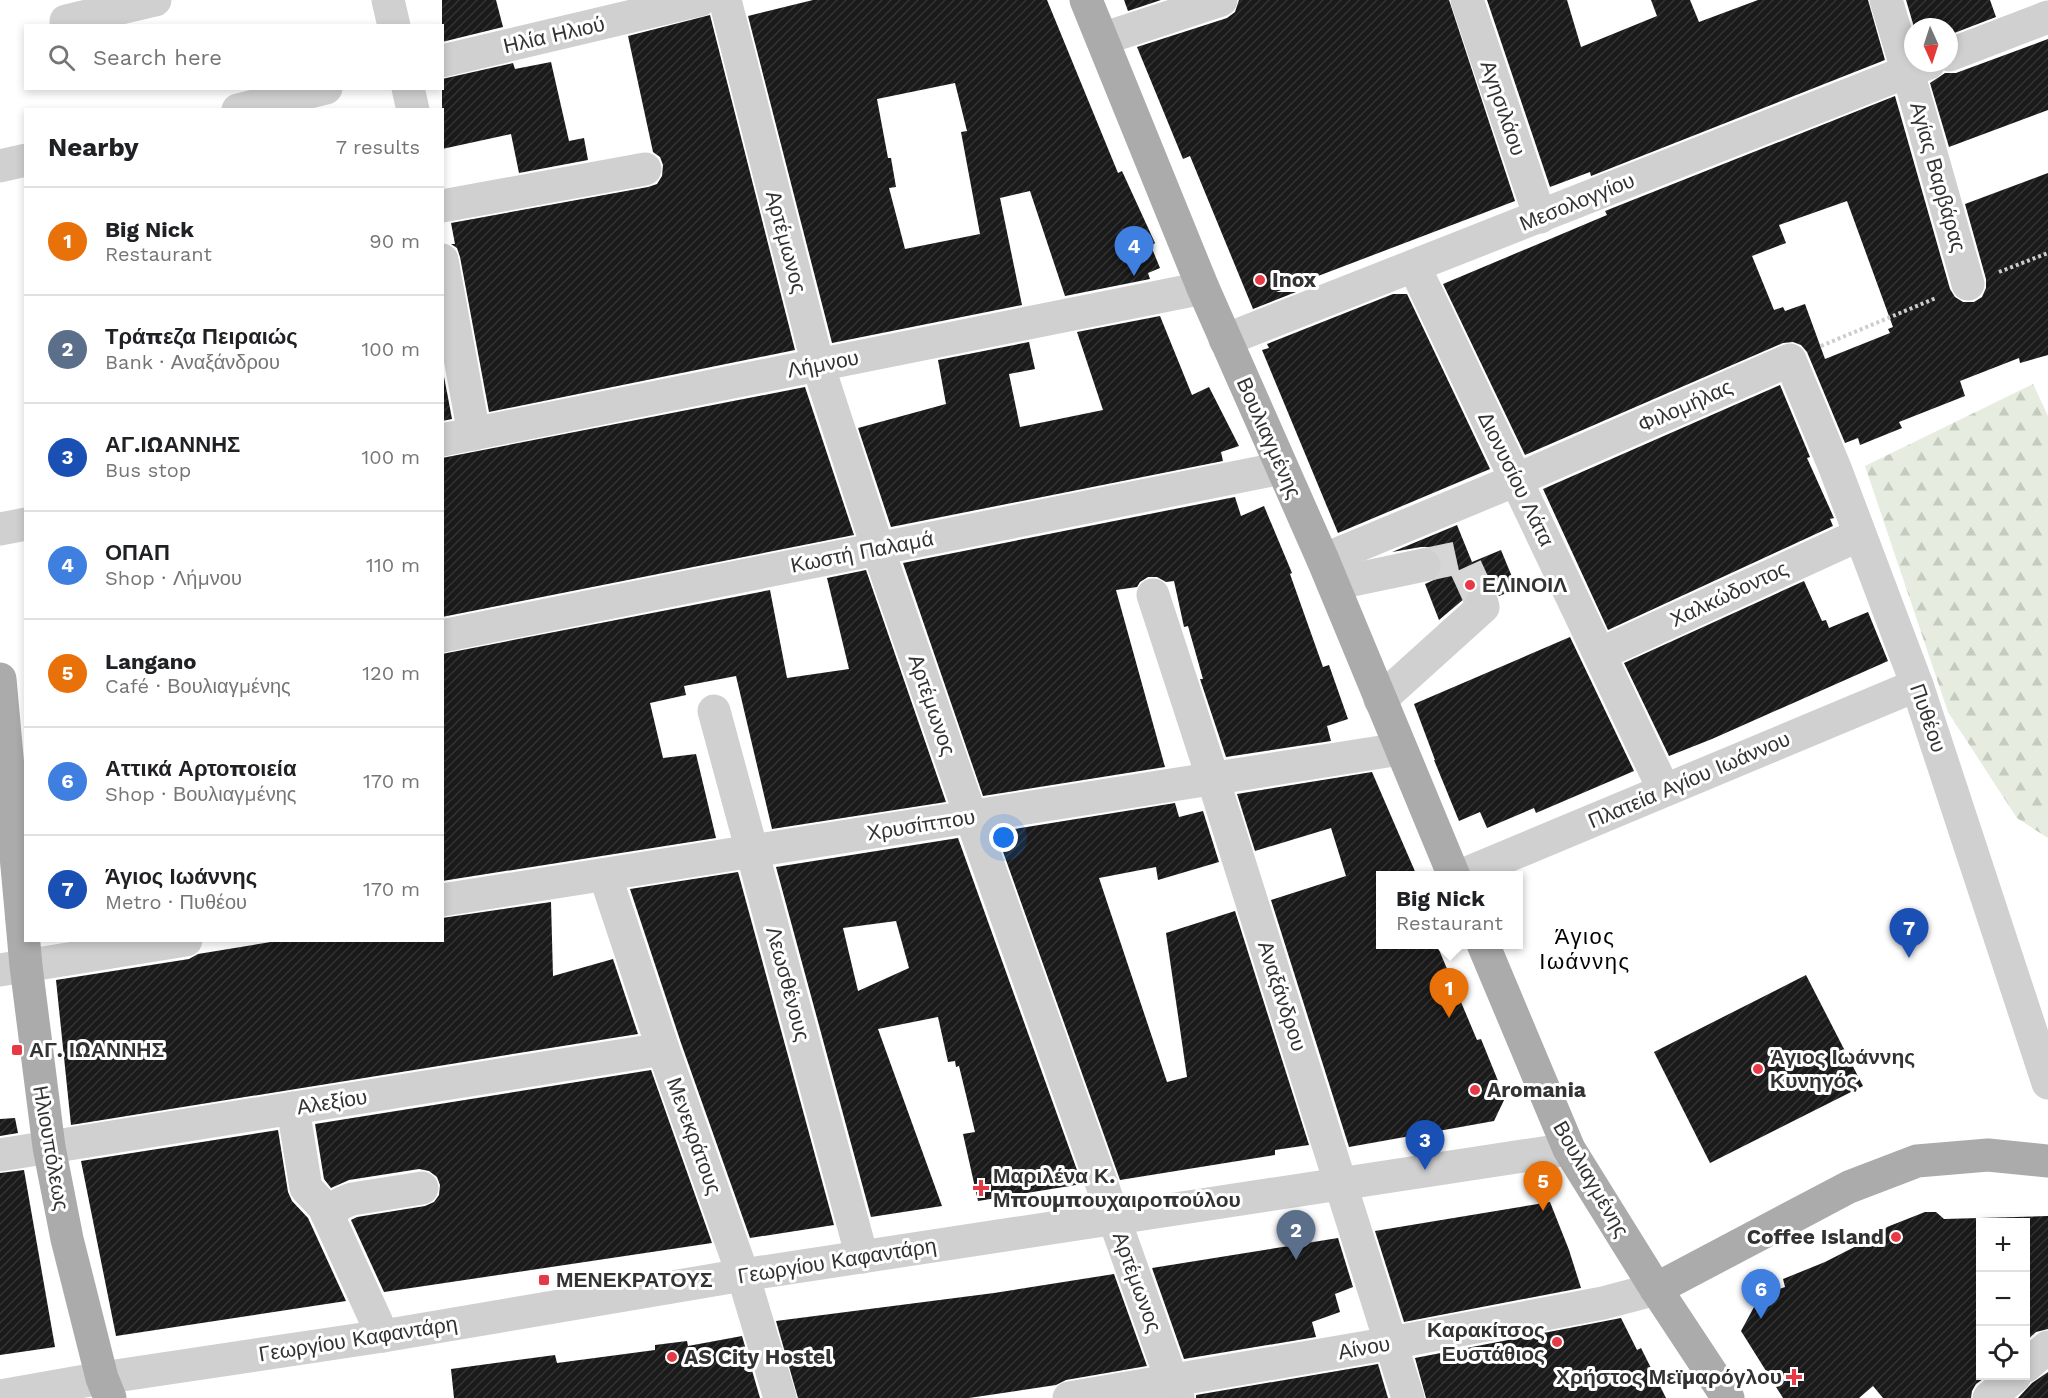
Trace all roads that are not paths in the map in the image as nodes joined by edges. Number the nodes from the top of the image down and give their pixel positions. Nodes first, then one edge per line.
1 (155, 0) edge
2 (388, 0) edge
3 (700, 0) edge
4 (725, 0) edge
5 (1086, 0) edge
6 (1221, 0) edge
7 (1467, 0) edge
8 (1886, 0) edge
9 (2048, 17) edge
10 (66, 21) dead end
11 (394, 24) edge
12 (1904, 37) edge
13 (1102, 39) junction
14 (1958, 52) edge
15 (444, 61) edge
16 (1906, 72) edge
17 (1920, 72) edge
18 (318, 90) edge
19 (408, 90) edge
20 (246, 108) edge
21 (412, 108) edge
22 (24, 160) edge
23 (0, 166) edge
24 (645, 169) dead end
25 (444, 206) edge
26 (1540, 217) junction
27 (1414, 266) junction
28 (444, 271) edge
29 (1968, 284) road end
30 (1203, 288) junction
31 (1225, 340) junction
32 (1790, 360) joint
33 (818, 365) junction
34 (474, 434) junction
35 (444, 440) edge
36 (1282, 468) junction
37 (1516, 480) junction
38 (24, 524) edge
39 (0, 529) edge
40 (1859, 535) junction
41 (878, 549) junction
42 (1424, 565) tunnel mouth
43 (1328, 572) junction
44 (1153, 595) dead end
45 (1482, 603) dead end
46 (444, 636) edge
47 (1600, 654) junction
48 (0, 679) edge
49 (1917, 685) junction
50 (1380, 700) junction
51 (714, 711) dead end
52 (10, 723) edge
53 (1400, 749) junction
54 (1213, 779) junction
55 (1664, 790) junction
56 (971, 817) junction
57 (752, 852) junction
58 (1452, 871) edge
59 (1472, 871) edge
60 (605, 874) junction
61 (444, 900) edge
62 (174, 942) edge
63 (1485, 949) edge
64 (13, 968) edge
65 (663, 1050) junction
66 (2048, 1083) edge
67 (293, 1108) junction
68 (49, 1147) junction
69 (1569, 1149) junction
70 (0, 1155) edge
71 (2048, 1161) edge
72 (1341, 1184) junction
73 (422, 1188) dead end
74 (327, 1214) junction
75 (1115, 1219) junction
76 (862, 1257) junction
77 (743, 1275) junction
78 (1656, 1289) junction
79 (383, 1336) junction
80 (1391, 1343) junction
81 (2048, 1347) edge
82 (2030, 1362) edge
83 (2010, 1380) edge
84 (106, 1388) edge
85 (1175, 1389) edge
86 (0, 1396) edge
87 (780, 1398) edge
88 (1069, 1398) edge
89 (1408, 1398) edge
90 (1728, 1398) edge
91 (1989, 1398) edge

1 - 10 street
2 - 11 street
3 - 15 street, Ηλία Ηλιού
4 - 33 street, Αρτέμωνος
5 - 13 main road, Βουλιαγμένης
6 - 13 street
7 - 26 street, Αγησιλάου
8 - 12 street, Αγίας Βαρβάρας
9 - 14 street
13 - 30 main road, Βουλιαγμένης
16 - 26 street, Μεσολογγίου
17 - 29 street, Αγίας Βαρβάρας
18 - 20 street
19 - 21 street
22 - 23 street
24 - 25 street
26 - 27 street, Μεσολογγίου
27 - 31 street, Μεσολογγίου
27 - 37 street, Διονυσίου Λάτα
28 - 34 street
30 - 31 main road, Βουλιαγμένης
30 - 33 street, Λήμνου
31 - 36 main road, Βουλιαγμένης
32 - 37 street, Φιλομήλας
32 - 40 street, Πυθέου
33 - 34 street, Λήμνου
33 - 41 street, Αρτέμωνος
34 - 35 street, Λήμνου
36 - 41 street, Κωστή Παλαμά
36 - 43 main road, Βουλιαγμένης
37 - 43 street, Φιλομήλας
37 - 47 street, Διονυσίου Λάτα
38 - 39 street
40 - 47 street, Χαλκώδοντος
40 - 49 street, Πυθέου
41 - 46 street, Κωστή Παλαμά
41 - 56 street, Αρτέμωνος
42 - 43 street
43 - 50 main road, Βουλιαγμένης
44 - 54 street, Αναξάνδρου
45 - 50 street
47 - 55 street, Διονυσίου Λάτα
48 - 52 main road, Ηλιουπόλεως
49 - 55 street, Πλατεία Αγίου Ιωάννου
49 - 66 street, Πυθέου
50 - 53 main road, Βουλιαγμένης
51 - 57 street, Λεωσθένους
52 - 64 main road, Ηλιουπόλεως
53 - 54 street, Χρυσίππου
53 - 58 main road, Βουλιαγμένης
54 - 56 street, Χρυσίππου
54 - 72 street, Αναξάνδρου
55 - 59 street, Πλατεία Αγίου Ιωάννου
56 - 57 street, Χρυσίππου
56 - 75 street, Αρτέμωνος
57 - 60 street, Χρυσίππου
57 - 76 street, Λεωσθένους
60 - 61 street, Χρυσίππου
60 - 65 street, Μενεκράτους
62 - 64 street
63 - 69 main road, Βουλιαγμένης
64 - 68 main road, Ηλιουπόλεως
65 - 67 street, Αλεξίου
65 - 77 street, Μενεκράτους
67 - 68 street, Αλεξίου
67 - 74 street
68 - 70 street, Αλεξίου
68 - 84 main road, Ηλιουπόλεως
69 - 72 street, Γεωργίου Καφαντάρη
69 - 78 main road, Βουλιαγμένης
71 - 78 main road
72 - 75 street, Γεωργίου Καφαντάρη
72 - 80 street, Αναξάνδρου
73 - 74 street
74 - 79 street
75 - 76 street, Γεωργίου Καφαντάρη
75 - 85 street, Αρτέμωνος
76 - 77 street, Γεωργίου Καφαντάρη
77 - 79 street, Γεωργίου Καφαντάρη
77 - 87 street, Μενεκράτους
78 - 80 street, Αίνου
78 - 90 main road, Βουλιαγμένης
79 - 84 street, Γεωργίου Καφαντάρη
80 - 85 street, Αίνου
80 - 89 street, Αναξάνδρου
81 - 82 street
83 - 91 street
84 - 86 street, Γεωργίου Καφαντάρη
85 - 88 street, Αίνου

